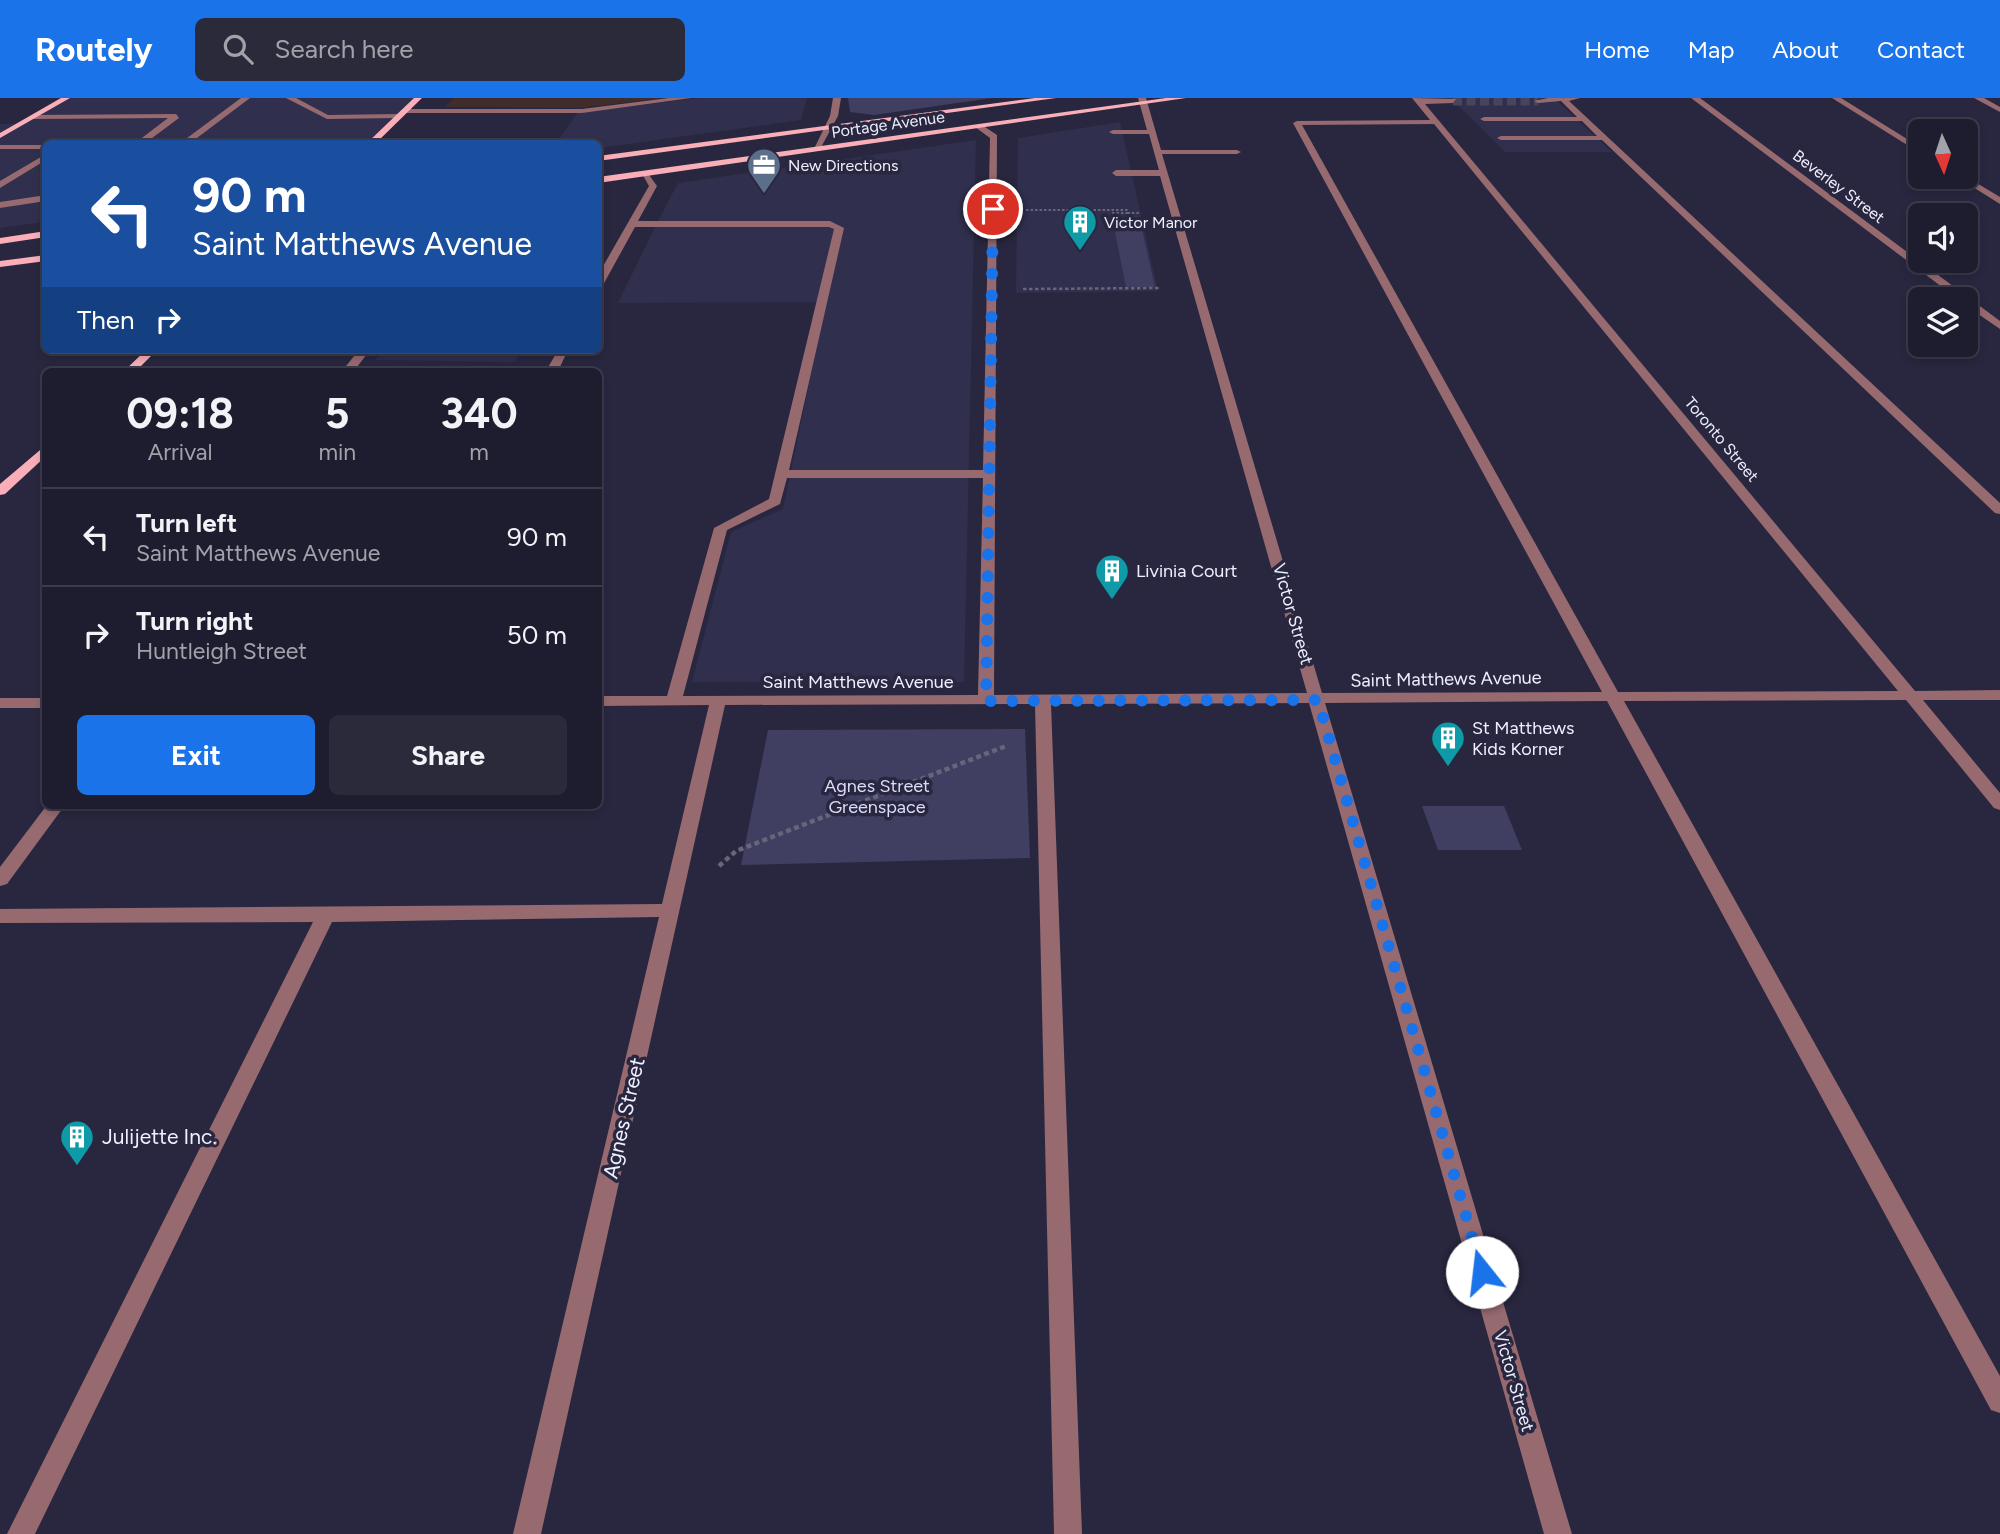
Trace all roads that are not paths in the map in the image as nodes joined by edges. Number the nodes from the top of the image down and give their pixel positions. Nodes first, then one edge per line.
1 (65, 98) edge
2 (246, 98) edge
3 (290, 98) edge
4 (418, 98) edge
5 (687, 98) edge
6 (837, 98) edge
7 (1052, 98) edge
8 (1182, 98) edge
9 (1576, 98) edge
10 (1695, 98) edge
11 (1836, 98) edge
12 (1978, 98) edge
13 (1418, 100) edge
14 (1564, 100) junction
15 (1143, 101) edge
16 (1453, 101) dead end
17 (1538, 101) dead end
18 (2000, 110) edge
19 (401, 113) junction
20 (33, 117) junction
21 (1484, 119) dead end
22 (1584, 119) junction
23 (1436, 122) junction
24 (979, 127) junction
25 (828, 128) junction
26 (1113, 132) dead end
27 (1152, 132) junction
28 (0, 136) edge
29 (1501, 138) dead end
30 (1604, 138) junction
31 (143, 140) edge
32 (188, 140) edge
33 (374, 140) edge
34 (1908, 143) edge
35 (0, 147) edge
36 (42, 147) edge
37 (816, 149) junction
38 (1158, 152) junction
39 (1237, 152) dead end
40 (602, 158) edge
41 (42, 159) edge
42 (1116, 173) dead end
43 (1164, 173) junction
44 (644, 174) junction
45 (602, 179) edge
46 (0, 185) edge
47 (1978, 187) edge
48 (42, 199) edge
49 (2000, 201) edge
50 (0, 205) edge
51 (633, 224) junction
52 (42, 235) edge
53 (0, 241) edge
54 (42, 259) edge
55 (602, 259) edge
56 (613, 259) junction
57 (0, 264) edge
58 (602, 278) edge
59 (1947, 287) edge
60 (1978, 310) edge
61 (2000, 326) edge
62 (148, 354) edge
63 (362, 354) edge
64 (133, 368) edge
65 (350, 368) edge
66 (42, 453) edge
67 (782, 474) junction
68 (989, 474) junction
69 (0, 491) edge
70 (2000, 510) edge
71 (2000, 695) edge
72 (1912, 696) junction
73 (1611, 697) junction
74 (1043, 700) junction
75 (1318, 700) junction
76 (602, 701) edge
77 (674, 701) junction
78 (718, 701) junction
79 (986, 701) junction
80 (0, 703) edge
81 (42, 703) edge
82 (2000, 804) edge
83 (53, 809) edge
84 (0, 880) edge
85 (672, 910) junction
86 (326, 915) junction
87 (0, 916) edge
88 (2000, 1401) edge
89 (21, 1534) edge
90 (527, 1534) edge
91 (1068, 1534) edge
92 (1558, 1534) edge

1 - 20 main road
2 - 32 street
3 - 19 street
4 - 19 main road
5 - 19 street
6 - 25 street
7 - 25 main road, Portage Avenue
8 - 15 main road, Portage Avenue
9 - 14 street
10 - 59 street, Beverley Street
11 - 34 street
12 - 18 street
13 - 16 street
13 - 23 street, Toronto Street
14 - 17 street
14 - 22 street
15 - 24 main road, Portage Avenue
15 - 27 street, Victor Street
19 - 33 main road
20 - 28 main road
20 - 31 street
21 - 22 street
22 - 30 street
23 - 72 street, Toronto Street
23 - 73 street
24 - 37 main road, Portage Avenue
24 - 68 street
25 - 37 street
25 - 40 main road, Portage Avenue
26 - 27 street
27 - 38 street, Victor Street
29 - 30 street
30 - 70 street
35 - 36 street
37 - 44 main road, Portage Avenue
38 - 39 street
38 - 43 street, Victor Street
41 - 46 street
42 - 43 street
43 - 75 street, Victor Street
44 - 45 main road, Portage Avenue
44 - 51 street
47 - 49 street
48 - 50 street
51 - 56 street
51 - 67 street
52 - 53 main road
54 - 57 main road
55 - 56 street
56 - 58 street
60 - 61 street, Beverley Street
62 - 64 main road
63 - 65 street
66 - 69 main road
67 - 68 street
67 - 77 street
68 - 79 street
71 - 72 street, Saint Matthews Avenue
72 - 73 street, Saint Matthews Avenue
72 - 82 street, Toronto Street
73 - 75 street, Saint Matthews Avenue
73 - 88 street
74 - 75 street, Saint Matthews Avenue
74 - 79 street, Saint Matthews Avenue
74 - 91 street
75 - 92 street, Victor Street
76 - 77 street, Saint Matthews Avenue
77 - 78 street, Saint Matthews Avenue
78 - 79 street, Saint Matthews Avenue
78 - 85 street, Agnes Street
80 - 81 street
83 - 84 street
85 - 86 street
85 - 90 street, Agnes Street
86 - 87 street
86 - 89 street

